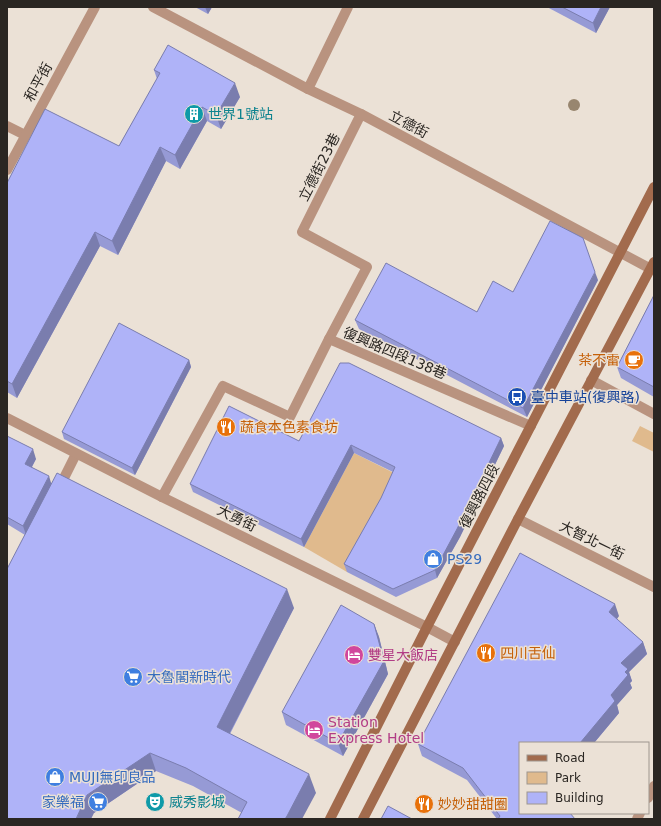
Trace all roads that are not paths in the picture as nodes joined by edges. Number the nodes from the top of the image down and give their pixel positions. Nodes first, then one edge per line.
1 (95, 7) edge
2 (153, 7) edge
3 (348, 7) edge
4 (308, 88) junction
5 (361, 114) junction
6 (7, 126) edge
7 (25, 135) junction
8 (7, 170) edge
9 (654, 188) edge
10 (620, 253) junction
11 (652, 266) edge
12 (329, 340) junction
13 (591, 380) junction
14 (654, 414) edge
15 (7, 418) edge
16 (531, 426) junction
17 (76, 454) junction
18 (54, 496) edge
19 (162, 497) junction
20 (518, 519) junction
21 (654, 586) edge
22 (428, 627) junction
23 (455, 642) junction
24 (654, 786) edge
25 (649, 796) edge
26 (330, 819) edge
27 (363, 819) edge

1 - 7 street, 和平街
2 - 4 street, 立德街
3 - 4 street
4 - 5 street, 立德街
5 - 10 street, 立德街
5 - 12 street, 立德街23巷
6 - 7 street
7 - 8 street, 和平街
9 - 10 main road, 復興路四段
10 - 11 street, 立德街
10 - 16 main road, 復興路四段
11 - 13 main road
12 - 16 street, 復興路四段138巷
12 - 19 street, 復興路四段138巷
13 - 14 street
13 - 20 main road
15 - 17 street, 大勇街
16 - 22 main road, 復興路四段
17 - 18 street
17 - 19 street, 大勇街
19 - 22 street, 大勇街
20 - 21 street, 大智北一街
20 - 23 main road
22 - 23 street, 大勇街
22 - 26 main road, 復興路四段
23 - 27 main road
24 - 25 street

